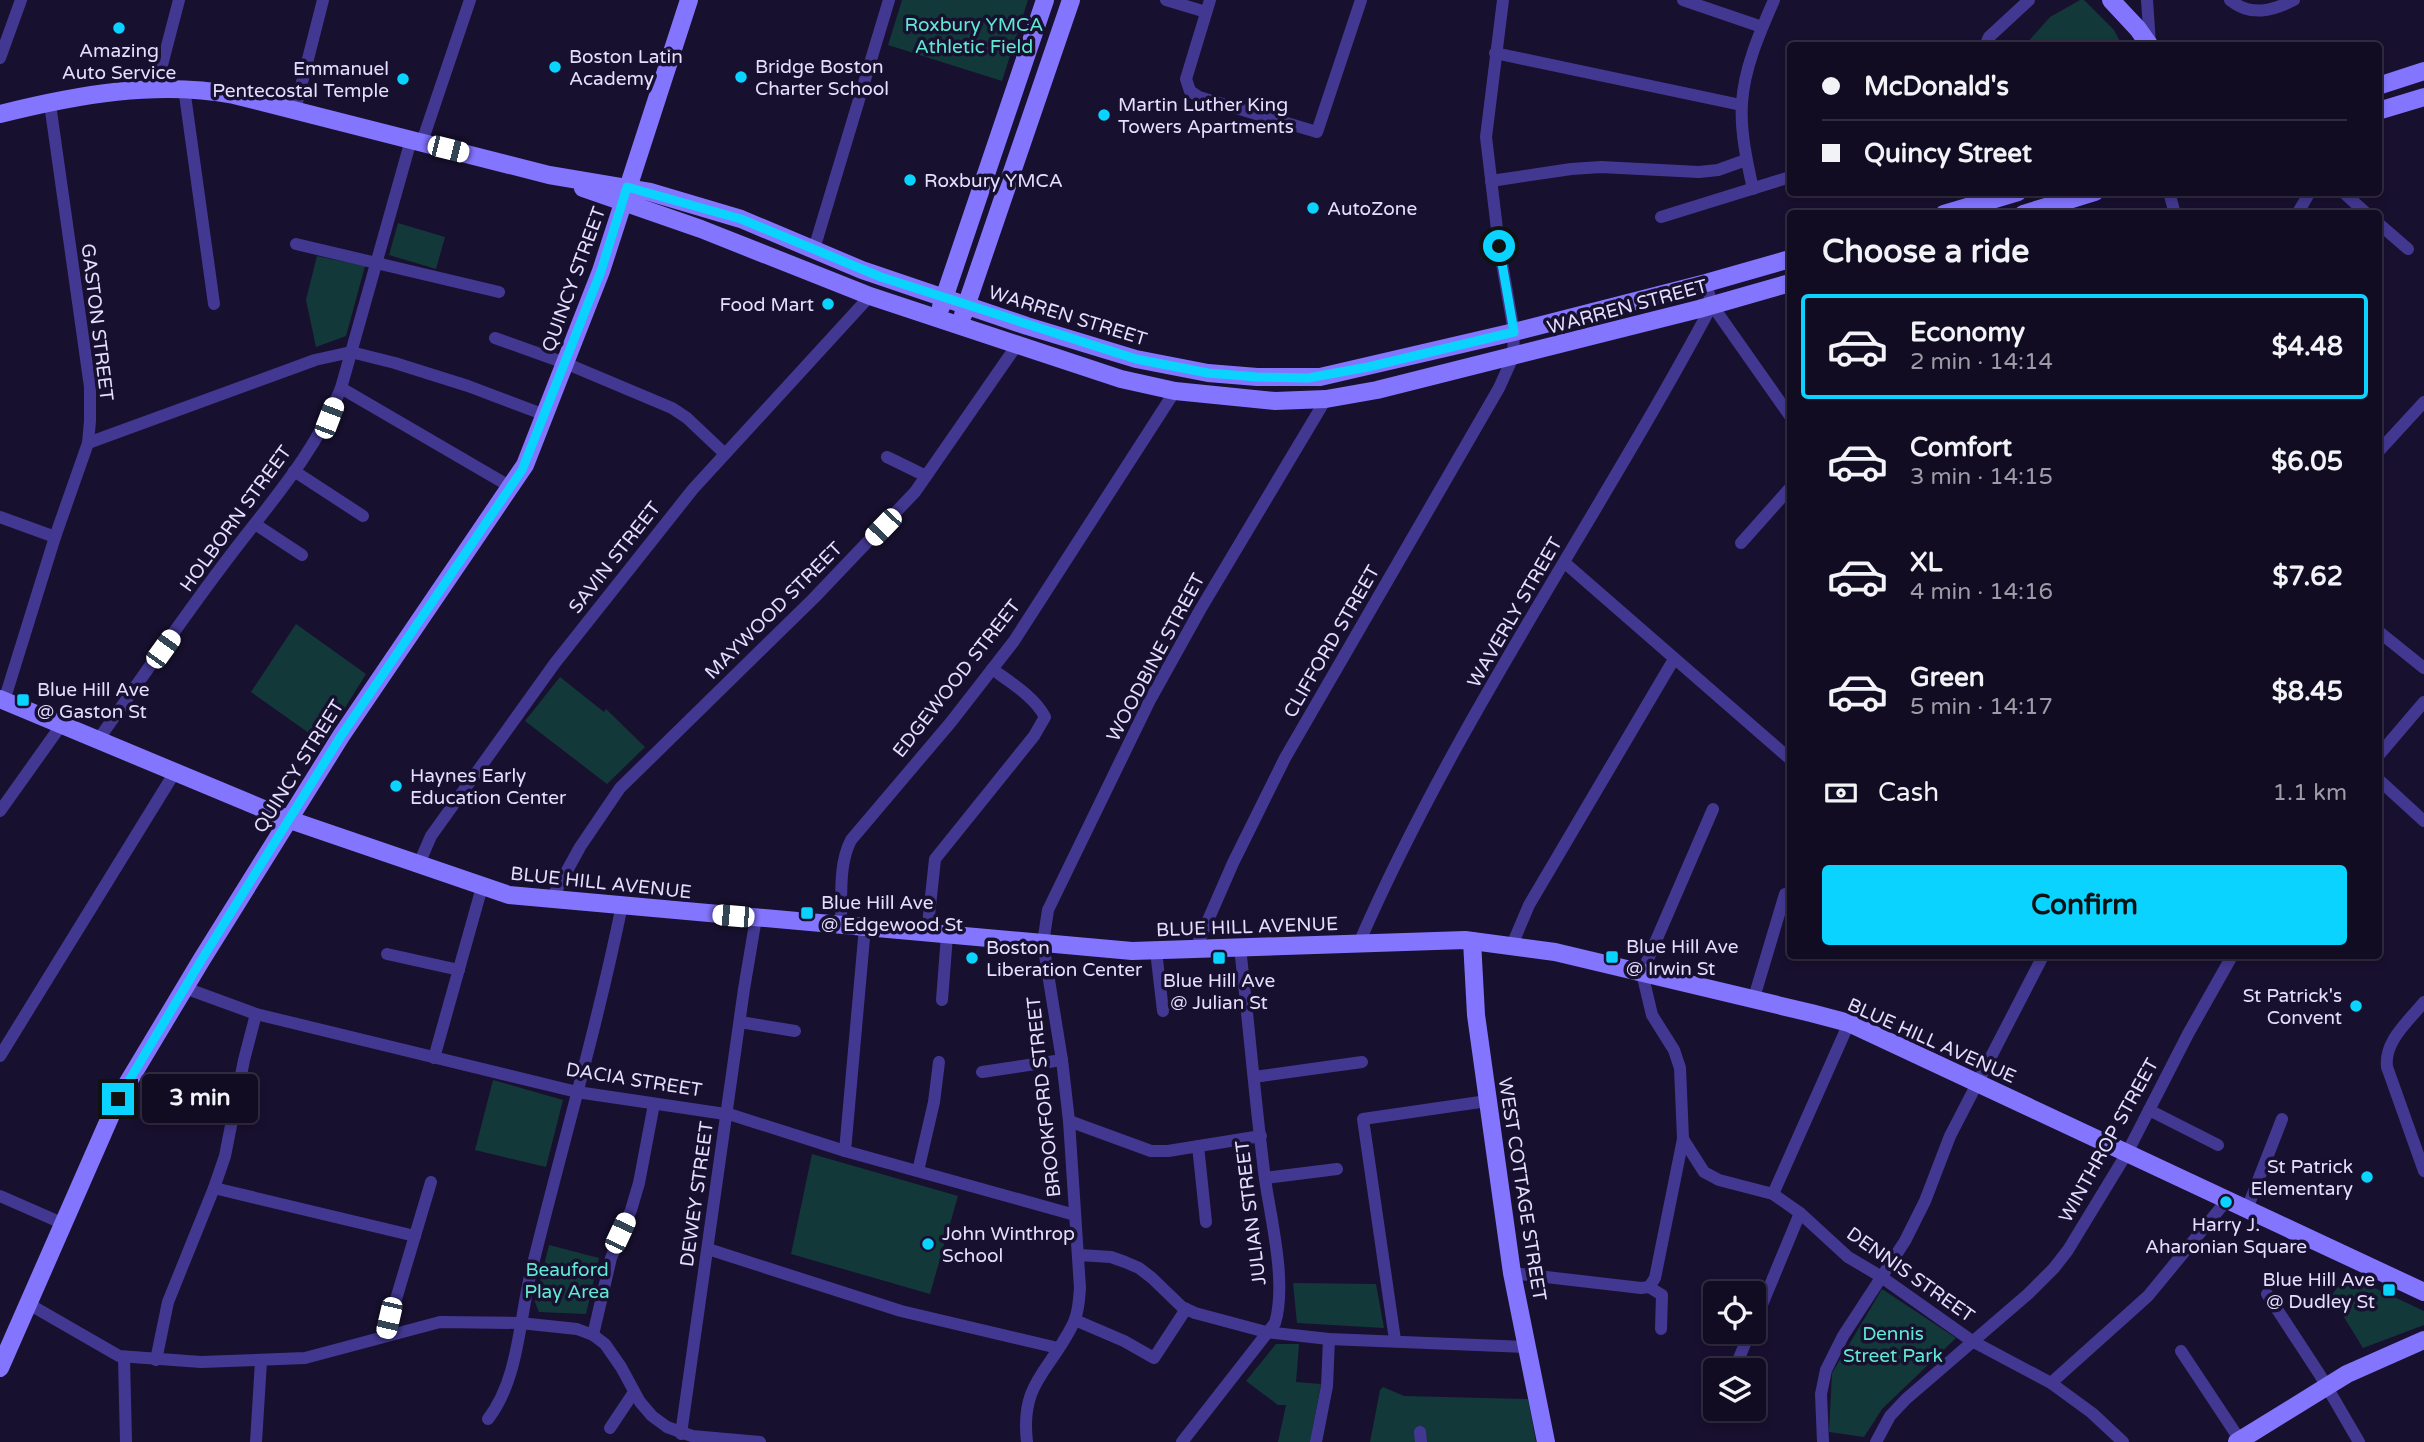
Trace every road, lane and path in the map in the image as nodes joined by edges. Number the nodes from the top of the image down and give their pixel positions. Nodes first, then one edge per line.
1 (21, 0) edge
2 (179, 0) edge
3 (323, 0) edge
4 (470, 0) edge
5 (689, 0) edge
6 (888, 0) edge
7 (1045, 0) edge
8 (1071, 0) edge
9 (1166, 0) edge
10 (1361, 0) edge
11 (1503, 0) edge
12 (1683, 0) edge
13 (1774, 0) edge
14 (2029, 0) edge
15 (2111, 0) edge
16 (2147, 0) edge
17 (2230, 0) edge
18 (2294, 0) edge
19 (1208, 6) edge
20 (1762, 27) junction
21 (1987, 42) edge
22 (2147, 42) edge
23 (2150, 42) edge
24 (1495, 53) junction
25 (0, 58) edge
26 (2424, 71) edge
27 (2382, 85) edge
28 (156, 88) junction
29 (184, 88) junction
30 (2424, 97) edge
31 (50, 104) junction
32 (1741, 105) junction
33 (295, 110) junction
34 (2382, 110) edge
35 (0, 114) edge
36 (416, 141) junction
37 (1746, 160) junction
38 (1787, 178) edge
39 (1491, 181) junction
40 (1754, 189) junction
41 (625, 195) junction
42 (2005, 196) edge
43 (2082, 196) edge
44 (2347, 196) edge
45 (1957, 210) edge
46 (2036, 210) edge
47 (2363, 210) edge
48 (1661, 217) dead end
49 (2382, 226) edge
50 (296, 244) dead end
51 (814, 249) junction
52 (2408, 249) dead end
53 (1787, 259) edge
54 (376, 264) junction
55 (1706, 283) junction
56 (1787, 284) edge
57 (499, 292) dead end
58 (870, 296) junction
59 (944, 297) junction
60 (214, 304) dead end
61 (967, 305) junction
62 (1712, 305) junction
63 (937, 317) junction
64 (959, 325) junction
65 (1514, 332) junction
66 (495, 338) dead end
67 (1017, 345) junction
68 (351, 352) junction
69 (1513, 357) junction
70 (565, 363) junction
71 (341, 388) junction
72 (1175, 391) junction
73 (1326, 399) junction
74 (2424, 402) edge
75 (1787, 412) edge
76 (545, 415) junction
77 (88, 443) junction
78 (2382, 448) edge
79 (723, 453) junction
80 (887, 457) dead end
81 (294, 471) junction
82 (926, 476) junction
83 (511, 487) junction
84 (1787, 491) edge
85 (363, 516) dead end
86 (0, 517) edge
87 (255, 524) junction
88 (55, 537) junction
89 (1741, 543) dead end
90 (302, 555) dead end
91 (1565, 563) junction
92 (2382, 634) edge
93 (1674, 659) junction
94 (2424, 668) edge
95 (992, 669) junction
96 (2, 700) edge
97 (2424, 702) edge
98 (62, 724) junction
99 (98, 740) junction
100 (2382, 751) edge
101 (1787, 756) edge
102 (175, 772) junction
103 (2382, 783) edge
104 (1713, 809) dead end
105 (0, 811) edge
106 (290, 820) junction
107 (2424, 821) edge
108 (418, 866) junction
109 (482, 887) junction
110 (1785, 894) dead end
111 (552, 898) junction
112 (622, 905) junction
113 (756, 918) junction
114 (841, 925) junction
115 (864, 927) junction
116 (927, 934) junction
117 (947, 935) junction
118 (1472, 941) junction
119 (1043, 943) junction
120 (1359, 943) junction
121 (1512, 945) junction
122 (1240, 948) junction
123 (1156, 950) junction
124 (1195, 950) junction
125 (387, 954) dead end
126 (2041, 959) edge
127 (2230, 959) edge
128 (459, 970) junction
129 (1643, 973) junction
130 (185, 988) junction
131 (942, 1000) dead end
132 (1753, 1000) junction
133 (2424, 1002) edge
134 (1163, 1011) dead end
135 (256, 1014) junction
136 (740, 1022) junction
137 (1849, 1023) junction
138 (794, 1031) dead end
139 (0, 1056) edge
140 (434, 1058) junction
141 (1062, 1060) junction
142 (939, 1062) dead end
143 (1362, 1062) dead end
144 (982, 1072) dead end
145 (1254, 1077) junction
146 (1976, 1082) junction
147 (577, 1092) junction
148 (1487, 1101) junction
149 (654, 1104) junction
150 (2149, 1110) junction
151 (728, 1114) junction
152 (2283, 1119) dead end
153 (1069, 1121) junction
154 (1261, 1136) junction
155 (1683, 1139) junction
156 (2218, 1145) dead end
157 (1198, 1146) junction
158 (845, 1151) junction
159 (2127, 1153) junction
160 (1337, 1169) dead end
161 (918, 1171) junction
162 (2424, 1171) edge
163 (1265, 1178) junction
164 (430, 1182) dead end
165 (214, 1188) junction
166 (1773, 1194) junction
167 (0, 1196) edge
168 (2227, 1200) junction
169 (2247, 1209) junction
170 (1800, 1213) junction
171 (1075, 1215) junction
172 (1206, 1222) dead end
173 (64, 1224) junction
174 (415, 1236) junction
175 (708, 1249) junction
176 (1079, 1255) junction
177 (1512, 1273) junction
178 (1880, 1276) junction
179 (1649, 1287) junction
180 (2424, 1292) edge
181 (2267, 1294) dead end
182 (1766, 1295) edge
183 (27, 1303) junction
184 (1186, 1309) junction
185 (1075, 1320) junction
186 (520, 1323) junction
187 (1661, 1329) dead end
188 (1266, 1332) junction
189 (593, 1335) junction
190 (385, 1336) junction
191 (1329, 1339) junction
192 (1395, 1340) junction
193 (2424, 1340) edge
194 (1972, 1341) junction
195 (1527, 1347) junction
196 (4, 1348) edge
197 (1058, 1348) junction
198 (2181, 1351) dead end
199 (124, 1358) junction
200 (156, 1360) junction
201 (261, 1361) junction
202 (0, 1368) edge
203 (2051, 1383) junction
204 (2326, 1386) junction
205 (634, 1392) junction
206 (488, 1419) dead end
207 (610, 1429) dead end
208 (681, 1434) junction
209 (2244, 1440) edge
210 (126, 1442) edge
211 (256, 1442) edge
212 (760, 1442) edge
213 (1027, 1442) edge
214 (1182, 1442) edge
215 (1316, 1442) edge
216 (1546, 1442) edge
217 (1823, 1442) edge
218 (1877, 1442) edge
219 (2123, 1442) edge
220 (2359, 1442) edge

1 - 25 street
2 - 28 street
3 - 33 street
4 - 36 street, HOLBORN STREET
5 - 41 main road, QUINCY STREET
6 - 51 street
7 - 59 main road
8 - 61 main road
9 - 19 street
10 - 19 street
11 - 24 street
12 - 20 street
13 - 20 street
14 - 21 street
15 - 22 main road
16 - 23 street
17 - 18 street
20 - 32 street
24 - 32 street
24 - 39 street
26 - 27 main road
28 - 29 main road, WARREN STREET
28 - 31 main road, WARREN STREET
29 - 33 main road, WARREN STREET
29 - 60 street
30 - 34 main road
31 - 35 main road, WARREN STREET
31 - 77 street, GASTON STREET
32 - 37 street
33 - 36 main road, WARREN STREET
36 - 41 main road, WARREN STREET
36 - 54 street, HOLBORN STREET
37 - 39 street
37 - 40 street
38 - 40 street
39 - 65 street
40 - 48 street
41 - 51 main road, WARREN STREET
41 - 58 main road, WARREN STREET
41 - 70 main road, QUINCY STREET
42 - 45 main road
43 - 46 main road
44 - 47 street
49 - 52 street
50 - 54 street
51 - 59 main road, WARREN STREET
53 - 55 main road, WARREN STREET
54 - 57 street
54 - 68 street, HOLBORN STREET
55 - 62 street
55 - 65 main road, WARREN STREET
56 - 62 main road, WARREN STREET
58 - 63 main road, WARREN STREET
58 - 79 street, SAVIN STREET
59 - 61 main road, WARREN STREET
59 - 63 main road
61 - 64 main road
61 - 65 main road, WARREN STREET
62 - 69 main road, WARREN STREET
62 - 75 street
62 - 91 street, WAVERLY STREET
63 - 64 main road, WARREN STREET
64 - 67 main road, WARREN STREET
65 - 69 street
66 - 70 street
67 - 72 main road, WARREN STREET
67 - 82 street, MAYWOOD STREET
68 - 71 street, HOLBORN STREET
68 - 76 street
68 - 77 street
69 - 73 main road, WARREN STREET
69 - 124 street, CLIFFORD STREET
70 - 76 main road, QUINCY STREET
70 - 79 street
71 - 81 street, HOLBORN STREET
71 - 83 street
72 - 73 main road, WARREN STREET
72 - 95 street, EDGEWOOD STREET
73 - 119 street, WOODBINE STREET
74 - 78 street
76 - 83 main road, QUINCY STREET
77 - 88 street, GASTON STREET
79 - 108 street, SAVIN STREET
80 - 82 street
81 - 85 street
81 - 87 street, HOLBORN STREET
82 - 111 street, MAYWOOD STREET
83 - 106 main road, QUINCY STREET
84 - 89 street
86 - 88 street
87 - 90 street
87 - 99 street, HOLBORN STREET
88 - 96 street, GASTON STREET
91 - 93 street
91 - 120 street, WAVERLY STREET
92 - 94 street
93 - 101 street
93 - 121 street
95 - 114 street, EDGEWOOD STREET
95 - 116 street
96 - 98 main road, BLUE HILL AVENUE
97 - 100 street
98 - 99 main road, BLUE HILL AVENUE
98 - 105 street
99 - 102 main road, BLUE HILL AVENUE
102 - 106 main road, BLUE HILL AVENUE
102 - 139 street
103 - 107 street
104 - 129 street
106 - 108 main road, BLUE HILL AVENUE
106 - 130 main road, QUINCY STREET
108 - 109 main road, BLUE HILL AVENUE
109 - 111 main road, BLUE HILL AVENUE
109 - 128 street
110 - 132 street
111 - 112 main road, BLUE HILL AVENUE
112 - 113 main road, BLUE HILL AVENUE
112 - 147 street
113 - 114 main road, BLUE HILL AVENUE
113 - 136 street, DEWEY STREET
114 - 115 main road, BLUE HILL AVENUE
115 - 116 main road, BLUE HILL AVENUE
115 - 158 street
116 - 117 main road, BLUE HILL AVENUE
117 - 119 main road, BLUE HILL AVENUE
117 - 131 street
118 - 120 main road, BLUE HILL AVENUE
118 - 121 main road, BLUE HILL AVENUE
118 - 148 main road, WEST COTTAGE STREET
119 - 123 main road, BLUE HILL AVENUE
119 - 141 street, BROOKFORD STREET
120 - 122 main road, BLUE HILL AVENUE
121 - 129 main road, BLUE HILL AVENUE
122 - 124 main road, BLUE HILL AVENUE
122 - 145 street, JULIAN STREET
123 - 124 main road, BLUE HILL AVENUE
123 - 134 street
125 - 128 street
126 - 146 street
127 - 150 street, WINTHROP STREET
128 - 140 street
129 - 132 main road, BLUE HILL AVENUE
129 - 155 street
130 - 135 street, DACIA STREET
130 - 173 main road, QUINCY STREET
132 - 137 main road, BLUE HILL AVENUE
133 - 162 street
135 - 140 street, DACIA STREET
135 - 165 street
136 - 138 street
136 - 151 street, DEWEY STREET
137 - 146 main road, BLUE HILL AVENUE
137 - 166 street
140 - 147 street, DACIA STREET
141 - 144 street
141 - 153 street, BROOKFORD STREET
142 - 161 street
143 - 145 street
145 - 154 street, JULIAN STREET
146 - 159 main road, BLUE HILL AVENUE
146 - 178 street
147 - 149 street, DACIA STREET
147 - 186 street
148 - 177 main road, WEST COTTAGE STREET
148 - 192 street
149 - 151 street, DACIA STREET
149 - 189 street
150 - 156 street
150 - 159 street, WINTHROP STREET
151 - 158 street, DACIA STREET
151 - 175 street, DEWEY STREET
152 - 169 street
153 - 157 street
153 - 171 street, BROOKFORD STREET
154 - 157 street
154 - 163 street, JULIAN STREET
155 - 166 street, DENNIS STREET
155 - 179 street
157 - 172 street
158 - 161 street, DACIA STREET
159 - 168 main road, BLUE HILL AVENUE
159 - 194 street, WINTHROP STREET
160 - 163 street
161 - 171 street, DACIA STREET
163 - 188 street, JULIAN STREET
164 - 174 street
165 - 174 street
165 - 200 street
166 - 170 street, DENNIS STREET
167 - 173 street
168 - 169 main road, BLUE HILL AVENUE
168 - 203 street
169 - 180 main road, BLUE HILL AVENUE
170 - 178 street, DENNIS STREET
170 - 182 street
171 - 176 street, BROOKFORD STREET
173 - 183 main road, QUINCY STREET
174 - 190 street
175 - 197 street
175 - 208 street, DEWEY STREET
176 - 184 street
176 - 185 street, BROOKFORD STREET
177 - 179 street
177 - 195 main road, WEST COTTAGE STREET
178 - 194 street, DENNIS STREET
178 - 217 street
179 - 187 street
181 - 204 street
183 - 196 main road, QUINCY STREET
183 - 199 street
184 - 185 street
184 - 188 street
185 - 197 street, BROOKFORD STREET
186 - 189 street
186 - 190 street
186 - 206 street
188 - 191 street
188 - 214 street, JULIAN STREET
189 - 205 street
190 - 201 street
191 - 192 street
191 - 215 street
192 - 195 street
193 - 204 main road
194 - 203 street, DENNIS STREET
194 - 218 street, WINTHROP STREET
195 - 216 main road, WEST COTTAGE STREET
196 - 202 main road, QUINCY STREET
197 - 213 street, BROOKFORD STREET
198 - 209 street
199 - 200 street
199 - 210 street
200 - 201 street
201 - 211 street
203 - 219 street, DENNIS STREET
204 - 209 main road
204 - 220 street
205 - 207 street
205 - 208 street
208 - 212 street

